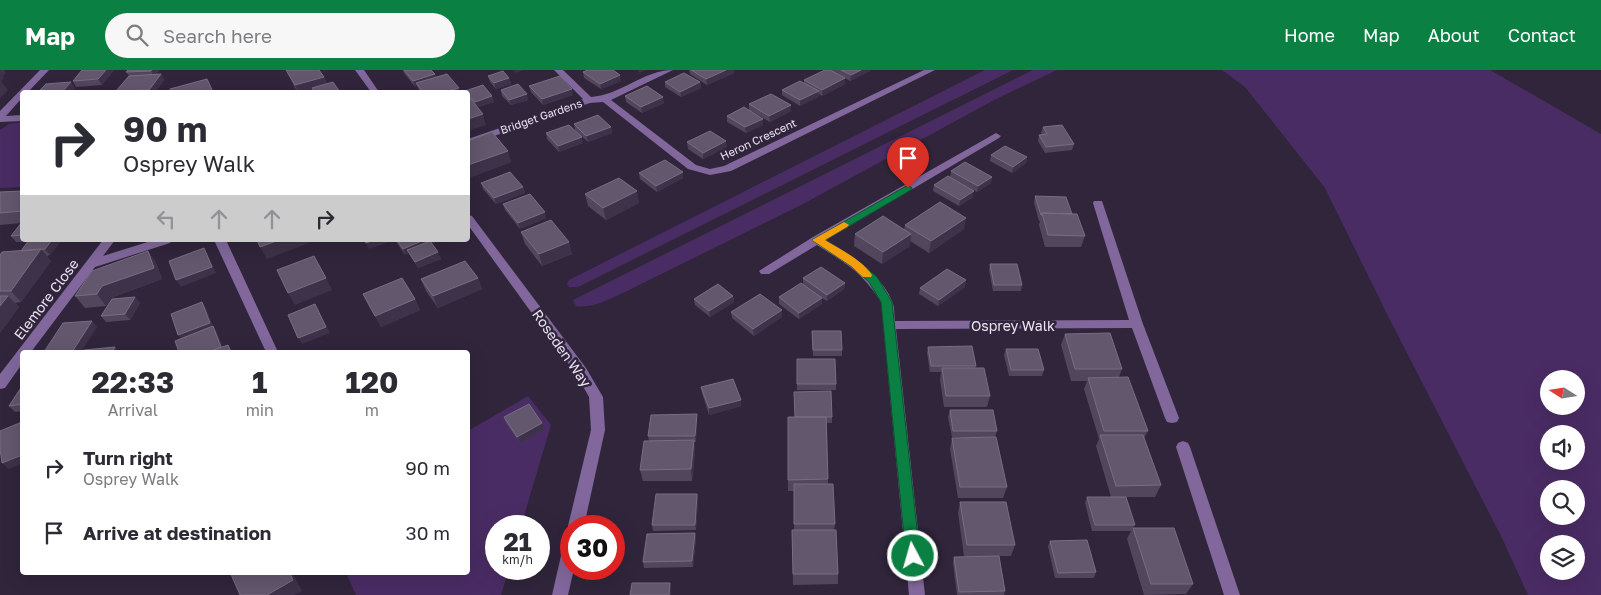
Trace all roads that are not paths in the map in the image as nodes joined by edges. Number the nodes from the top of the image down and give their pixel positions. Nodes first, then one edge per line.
1 (45, 70) edge
2 (359, 70) edge
3 (558, 70) edge
4 (669, 70) edge
5 (931, 70) edge
6 (26, 90) edge
7 (374, 90) edge
8 (20, 96) edge
9 (605, 99) junction
10 (589, 100) junction
11 (0, 118) edge
12 (20, 118) edge
13 (996, 136) dead end
14 (470, 141) edge
15 (1098, 203) dead end
16 (470, 221) edge
17 (817, 240) junction
18 (108, 242) edge
19 (160, 242) edge
20 (221, 242) edge
21 (91, 264) junction
22 (765, 271) dead end
23 (1137, 324) junction
24 (889, 325) junction
25 (26, 350) edge
26 (271, 350) edge
27 (20, 358) edge
28 (0, 384) edge
29 (1172, 418) dead end
30 (1183, 447) dead end
31 (579, 515) edge
32 (563, 580) edge
33 (560, 595) edge
34 (917, 595) edge
35 (1232, 595) edge

1 - 6 street
2 - 7 street
3 - 10 street
4 - 9 street, Bridget Gardens
5 - 9 street, Heron Crescent
8 - 11 street
9 - 10 street, Bridget Gardens
10 - 14 street, Bridget Gardens
11 - 12 street
13 - 17 street
15 - 23 street
16 - 31 street, Roseden Way
17 - 22 street
17 - 24 street
18 - 21 street, Elemore Close
19 - 21 street
20 - 26 street
21 - 25 street, Elemore Close
23 - 24 street, Osprey Walk
23 - 29 street
24 - 34 street
27 - 28 street, Elemore Close
30 - 35 street
32 - 33 street

